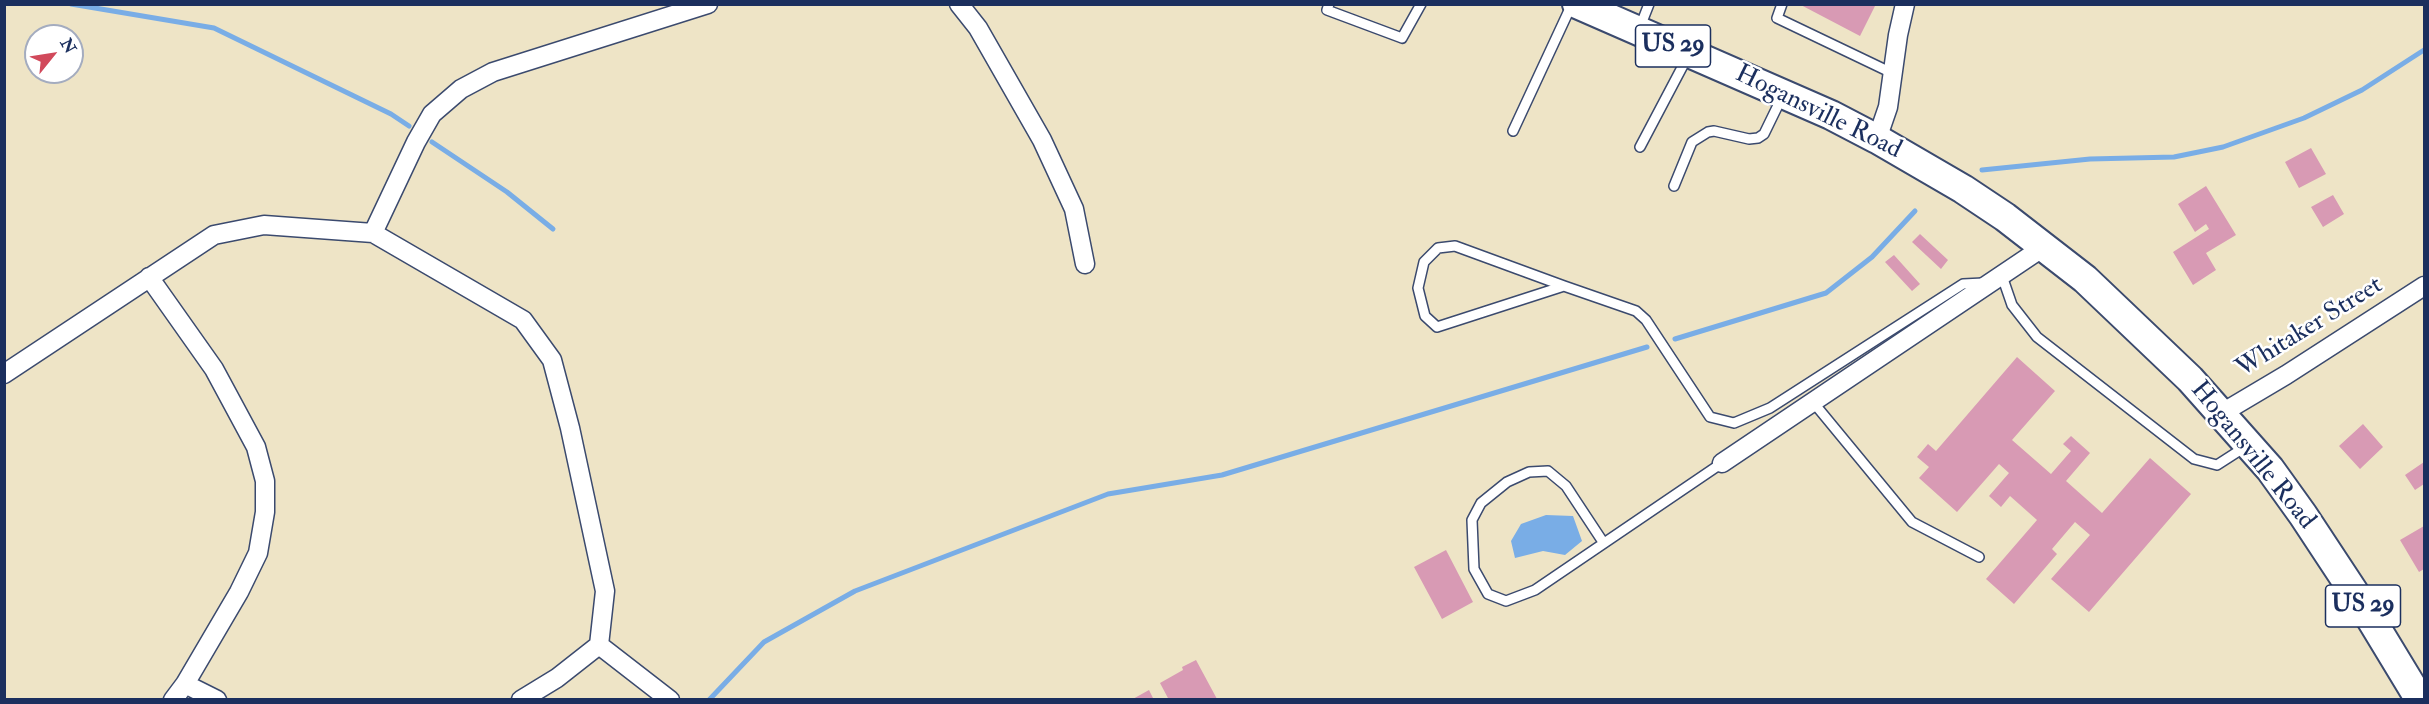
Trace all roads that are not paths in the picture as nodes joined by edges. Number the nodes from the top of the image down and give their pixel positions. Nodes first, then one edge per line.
1 (708, 4) edge
2 (959, 4) edge
3 (1329, 4) edge
4 (1421, 4) edge
5 (1572, 4) edge
6 (1578, 4) edge
7 (1649, 4) edge
8 (1782, 4) edge
9 (1905, 4) edge
10 (1638, 31) junction
11 (1689, 53) junction
12 (1892, 73) junction
13 (1784, 95) junction
14 (1514, 131) dead end
15 (1878, 139) junction
16 (1640, 147) dead end
17 (1674, 186) dead end
18 (373, 233) junction
19 (2045, 246) junction
20 (1085, 264) dead end
21 (149, 277) junction
22 (1996, 280) junction
23 (1564, 285) junction
24 (2424, 286) edge
25 (4, 374) edge
26 (1813, 402) junction
27 (2222, 413) junction
28 (2250, 445) junction
29 (1722, 463) joint
30 (1603, 542) junction
31 (1979, 557) dead end
32 (599, 645) junction
33 (185, 684) junction
34 (173, 699) edge
35 (217, 699) edge
36 (521, 699) edge
37 (670, 699) edge
38 (2420, 699) edge

1 - 18 street
2 - 20 street
3 - 4 lane
5 - 14 lane
6 - 10 main road, Hogansville Road / US 29
7 - 10 lane
8 - 12 lane
9 - 12 street
10 - 11 main road, Hogansville Road / US 29
11 - 13 main road, Hogansville Road / US 29
11 - 16 lane
12 - 15 street
13 - 15 main road, Hogansville Road / US 29
13 - 17 lane
15 - 19 main road, Hogansville Road / US 29
18 - 21 street
18 - 32 street
19 - 22 street
19 - 27 main road, Hogansville Road / US 29
21 - 25 street
21 - 33 street
22 - 23 lane
22 - 26 street
22 - 28 lane
23 - 23 lane
24 - 27 street, Whitaker Street
26 - 29 street
26 - 31 lane
27 - 28 main road, Hogansville Road / US 29
28 - 38 main road, Hogansville Road / US 29
29 - 30 lane
30 - 30 lane
32 - 36 street
32 - 37 street
33 - 34 street
33 - 35 street

